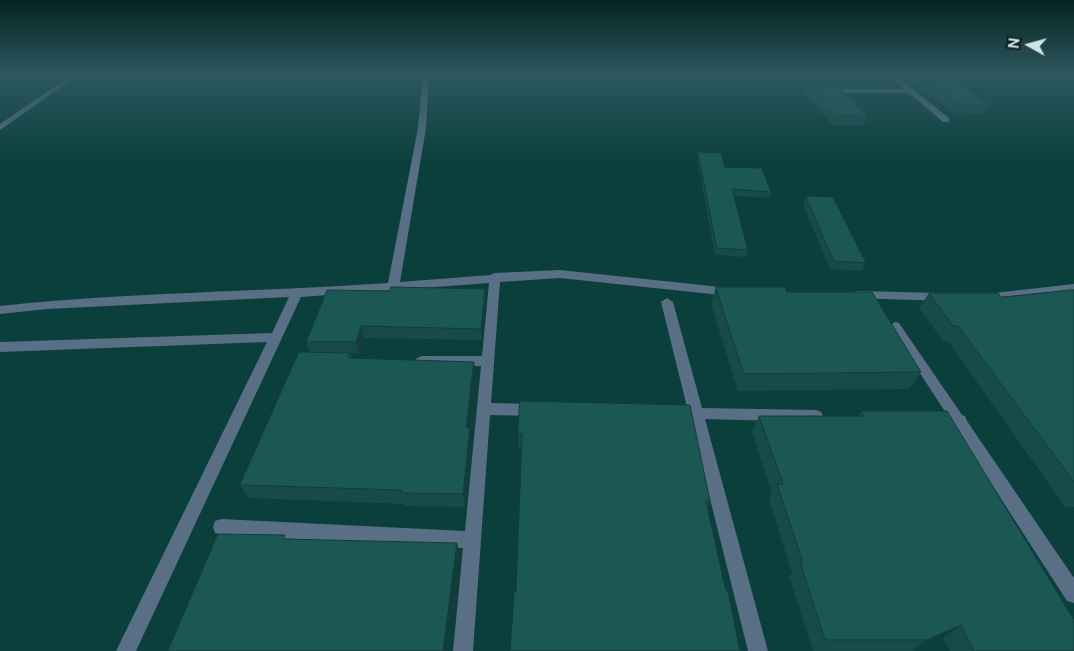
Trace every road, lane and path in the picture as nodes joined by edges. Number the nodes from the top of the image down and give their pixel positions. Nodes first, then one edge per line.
1 (34, 104) edge
2 (424, 104) edge
3 (927, 104) edge
4 (946, 120) dead end
5 (0, 128) edge
6 (495, 277) junction
7 (393, 286) junction
8 (1074, 288) edge
9 (296, 293) junction
10 (743, 293) edge
11 (848, 295) edge
12 (955, 297) edge
13 (974, 298) edge
14 (667, 302) dead end
15 (0, 310) edge
16 (895, 326) edge
17 (274, 337) junction
18 (0, 346) edge
19 (410, 361) edge
20 (487, 361) junction
21 (483, 409) junction
22 (551, 410) edge
23 (666, 412) edge
24 (695, 413) junction
25 (832, 416) edge
26 (921, 419) edge
27 (960, 420) junction
28 (221, 528) dead end
29 (472, 540) junction
30 (1074, 594) edge
31 (126, 651) edge
32 (463, 651) edge
33 (758, 651) edge

1 - 5 street
2 - 7 street
3 - 4 street
6 - 7 street
6 - 10 street
6 - 20 street
7 - 9 street
8 - 13 street
9 - 15 street
9 - 17 street
11 - 12 street
14 - 24 street
16 - 27 street
17 - 18 street
17 - 31 street
19 - 20 street
20 - 21 street
21 - 22 street
21 - 29 street
23 - 24 street
24 - 25 street
24 - 33 street
26 - 27 street
27 - 30 street
28 - 29 street
29 - 32 street

